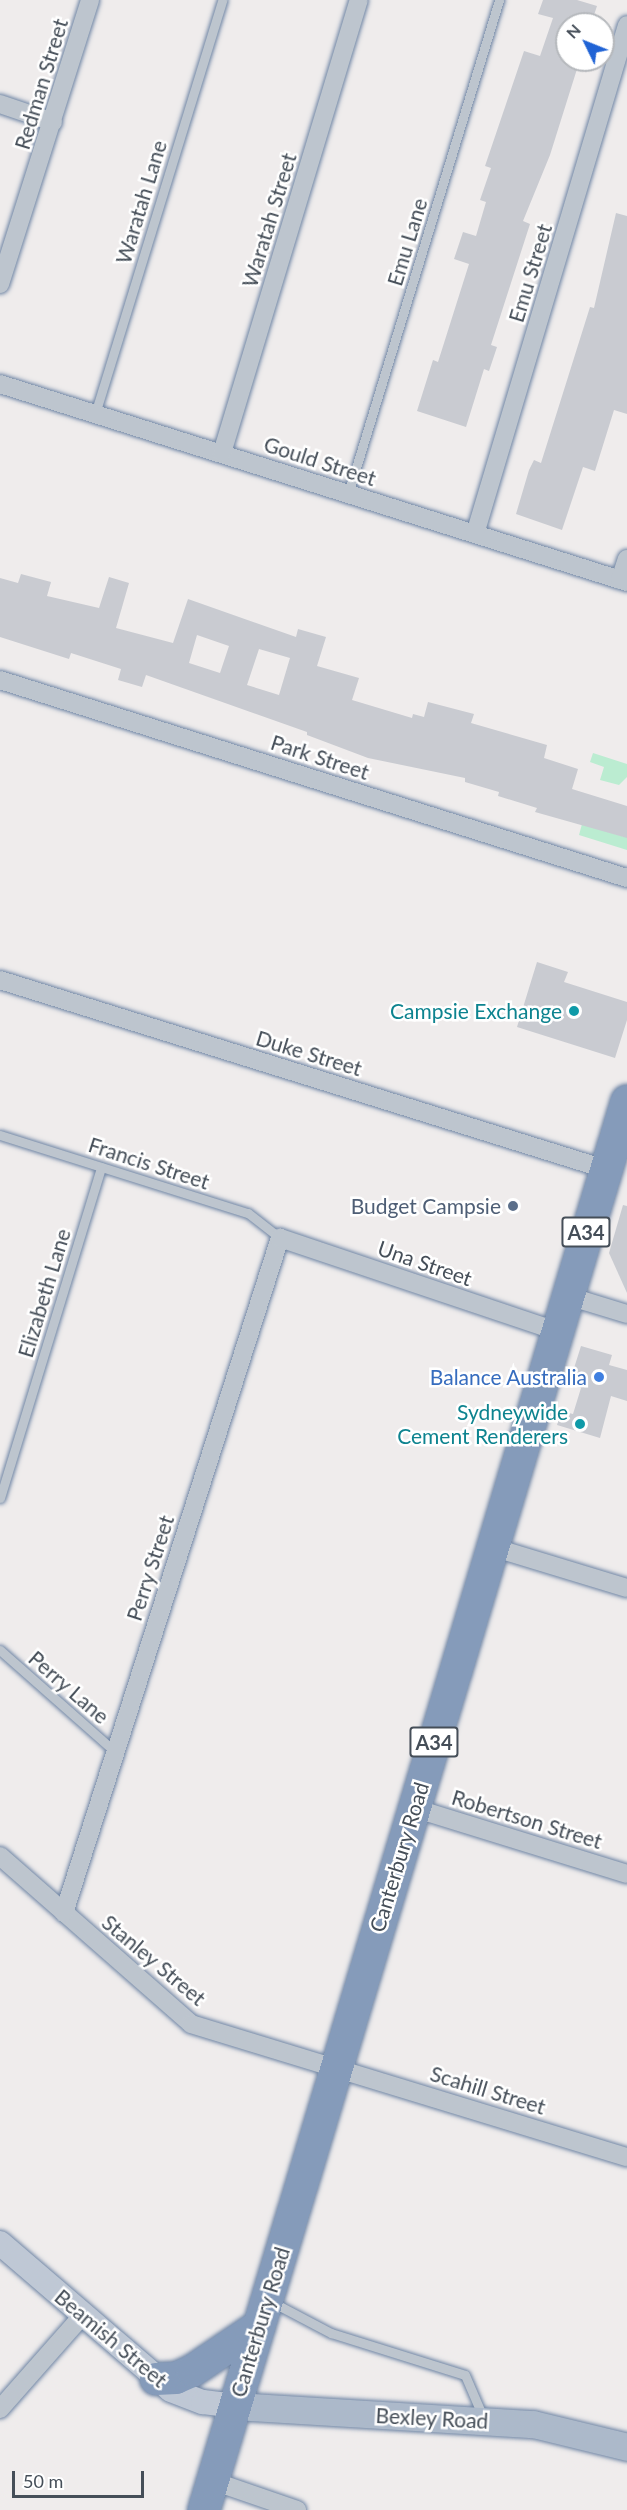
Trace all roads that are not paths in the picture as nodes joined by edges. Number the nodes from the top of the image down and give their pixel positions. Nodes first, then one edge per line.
1 (90, 0) edge
2 (222, 0) edge
3 (359, 0) edge
4 (499, 0) edge
5 (627, 25) edge
6 (0, 104) edge
7 (53, 122) junction
8 (0, 284) edge
9 (0, 384) edge
10 (95, 414) junction
11 (222, 453) junction
12 (348, 494) junction
13 (475, 534) junction
14 (627, 559) edge
15 (624, 581) edge
16 (0, 680) edge
17 (627, 878) edge
18 (0, 980) edge
19 (627, 1101) edge
20 (0, 1135) edge
21 (101, 1167) junction
22 (605, 1169) junction
23 (280, 1238) junction
24 (568, 1296) junction
25 (627, 1314) edge
26 (557, 1331) junction
27 (0, 1498) edge
28 (492, 1547) junction
29 (627, 1588) edge
30 (0, 1650) edge
31 (114, 1751) junction
32 (414, 1808) junction
33 (0, 1856) edge
34 (627, 1874) edge
35 (64, 1913) junction
36 (336, 2067) junction
37 (627, 2157) edge
38 (0, 2243) edge
39 (263, 2312) junction
40 (83, 2315) junction
41 (156, 2379) junction
42 (235, 2406) junction
43 (0, 2409) edge
44 (485, 2420) junction
45 (627, 2447) edge
46 (209, 2495) edge
47 (297, 2510) edge

1 - 7 street, Redman Street
2 - 10 lane, Waratah Lane
3 - 11 street, Waratah Street
4 - 12 lane, Emu Lane
5 - 13 street, Emu Street
6 - 7 street
7 - 8 street, Redman Street
9 - 10 street, Gould Street
10 - 11 street, Gould Street
11 - 12 street, Gould Street
12 - 13 street, Gould Street
13 - 15 street, Gould Street
14 - 15 street
16 - 17 street, Park Street
18 - 22 street, Duke Street
19 - 22 highway, Canterbury Road / A34
20 - 21 lane, Francis Street
21 - 23 lane, Francis Street
21 - 27 lane, Elizabeth Lane
22 - 24 highway, Canterbury Road / A34
23 - 26 street, Una Street
23 - 31 street, Perry Street
24 - 25 street
24 - 26 highway, Canterbury Road / A34
26 - 28 highway, Canterbury Road / A34
28 - 29 street
28 - 32 highway, Canterbury Road / A34
30 - 31 lane, Perry Lane
31 - 35 street, Perry Street
32 - 34 street, Robertson Street
32 - 36 highway, Canterbury Road / A34
33 - 35 street, Stanley Street
35 - 36 street, Stanley Street
36 - 37 street, Scahill Street
36 - 39 highway, Canterbury Road / A34
38 - 40 main road, Beamish Street
39 - 41 highway
39 - 42 highway, Canterbury Road / A34
39 - 44 lane
40 - 41 main road, Beamish Street
40 - 43 street
41 - 42 main road, Beamish Street
42 - 44 main road, Bexley Road
42 - 46 highway, Canterbury Road / A34
44 - 45 main road, Bexley Road
46 - 47 street

